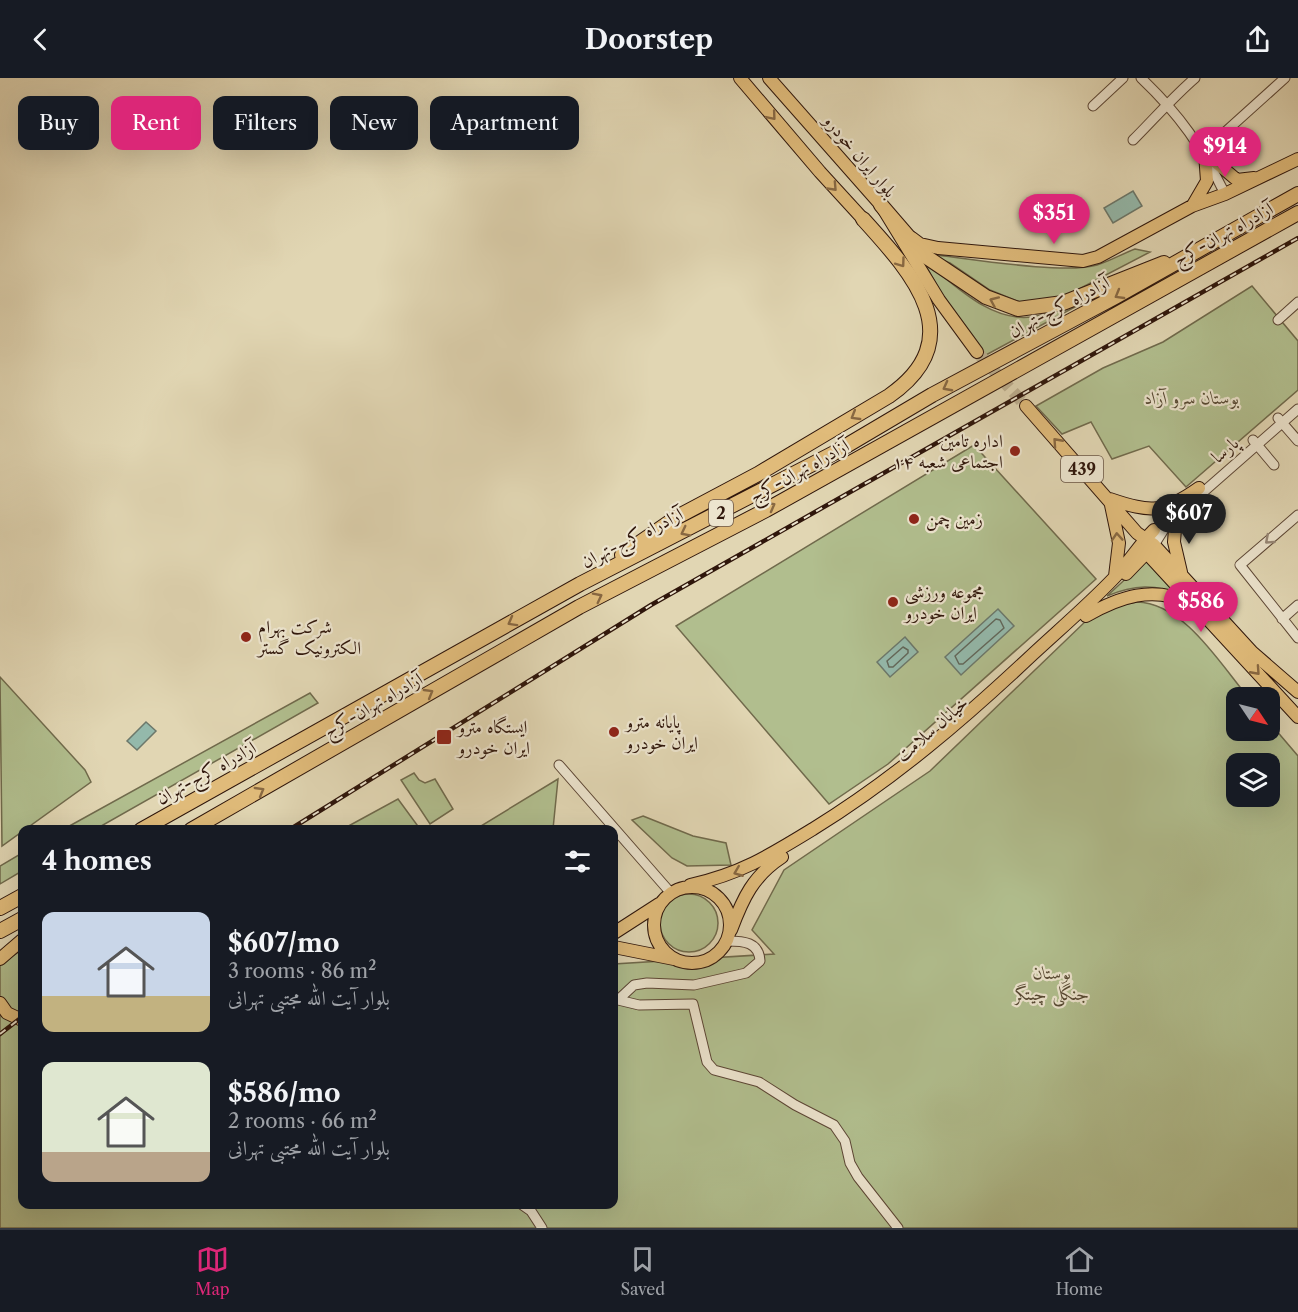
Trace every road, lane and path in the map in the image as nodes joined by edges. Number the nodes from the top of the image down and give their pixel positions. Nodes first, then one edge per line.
1 (740, 78) edge
2 (769, 78) edge
3 (1123, 78) edge
4 (1141, 78) edge
5 (1195, 78) edge
6 (1285, 78) edge
7 (1167, 103) junction
8 (1093, 106) dead end
9 (822, 138) junction
10 (1133, 141) dead end
11 (1204, 152) junction
12 (804, 154) junction
13 (1298, 159) edge
14 (1269, 175) junction
15 (1225, 194) junction
16 (1298, 194) edge
17 (881, 205) junction
18 (1192, 206) junction
19 (1298, 213) edge
20 (863, 219) joint
21 (904, 231) junction
22 (1189, 255) junction
23 (1298, 302) edge
24 (1278, 320) dead end
25 (977, 352) tunnel mouth
26 (1298, 402) edge
27 (1026, 406) tunnel mouth
28 (1298, 409) edge
29 (1280, 420) junction
30 (1298, 441) edge
31 (1255, 442) junction
32 (1274, 465) dead end
33 (1199, 488) junction
34 (1108, 498) junction
35 (1298, 515) edge
36 (1176, 516) junction
37 (1146, 540) junction
38 (1115, 577) junction
39 (1184, 578) junction
40 (580, 584) junction
41 (1298, 605) edge
42 (1198, 607) junction
43 (1086, 616) junction
44 (1282, 619) junction
45 (1298, 638) edge
46 (1298, 692) edge
47 (1298, 717) edge
48 (559, 765) dead end
49 (226, 811) junction
50 (150, 825) edge
51 (200, 825) edge
52 (208, 825) edge
53 (611, 825) edge
54 (618, 833) edge
55 (690, 885) junction
56 (670, 892) junction
57 (18, 898) edge
58 (659, 904) junction
59 (0, 908) edge
60 (18, 921) edge
61 (618, 930) edge
62 (0, 931) edge
63 (729, 936) junction
64 (18, 943) edge
65 (618, 948) edge
66 (0, 959) edge
67 (678, 960) junction
68 (618, 997) edge
69 (618, 1000) edge
70 (0, 1003) edge
71 (0, 1015) edge
72 (18, 1018) edge
73 (18, 1023) edge
74 (528, 1209) edge
75 (542, 1228) edge
76 (898, 1228) edge

1 -> 12 main road, بلوار ایران خودرو
2 - 9 main road, بلوار ایران خودرو
3 - 8 street
4 - 7 street
5 - 7 street
6 - 11 street
7 - 10 street
7 - 11 street
9 - 12 main road
9 - 17 main road, بلوار ایران خودرو
11 - 14 main road
11 - 15 street
11 - 18 main road
12 -> 20 main road, بلوار ایران خودرو
13 - 14 main road
14 - 15 main road
15 - 18 main road
16 - 22 highway, آزادراه کرج-تهران / 2
17 - 21 highway
17 - 25 main road, بلوار ایران خودرو
18 - 21 main road
49 -> 19 highway, آزادراه تهران-کرج / 2
20 -> 40 highway
22 -> 21 highway
22 -> 40 highway, آزادراه کرج-تهران / 2
23 - 24 street
26 - 29 street, پارسا
34 -> 27 main road, 439
28 - 29 street, پارسا
29 - 30 street
29 - 31 street, پارسا
31 - 32 street
31 - 33 street, پارسا
31 - 36 street, پارسا
33 - 34 main road
33 - 37 street, پارسا
34 - 37 main road, 439
38 -> 34 main road
35 -> 44 street
36 - 37 street, پارسا
36 - 39 main road
37 - 38 main road, خیابان سلامت
37 - 39 main road
37 - 42 main road
37 - 43 main road, خیابان سلامت
38 -> 55 main road, خیابان سلامت
39 - 46 main road
40 -> 50 highway, آزادراه کرج-تهران / 2
41 - 44 street
42 - 43 main road
42 -> 47 main road
43 - 63 main road, خیابان سلامت
44 - 45 street
48 - 53 street
49 - 51 highway, آزادراه تهران-کرج / 2
49 - 52 main road
54 - 56 street
55 - 56 main road
55 - 63 main road
56 - 58 main road
57 - 59 highway
58 - 61 main road
58 - 67 main road
60 - 62 highway
63 - 67 main road
63 - 68 street
64 - 66 main road
65 - 67 main road
69 - 76 street
70 - 72 main road
71 - 73 main road
74 - 75 street

